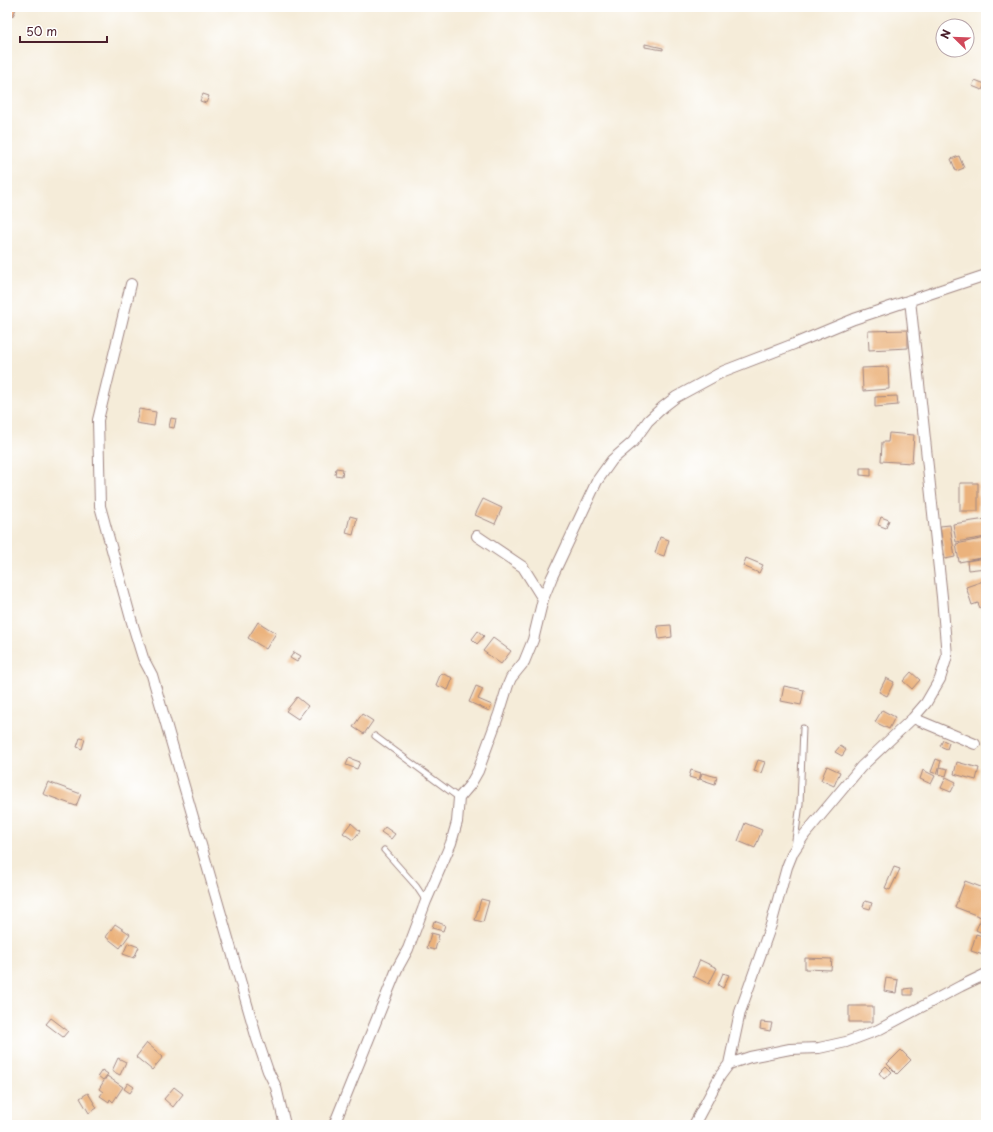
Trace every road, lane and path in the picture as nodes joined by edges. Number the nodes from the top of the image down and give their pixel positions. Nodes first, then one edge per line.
1 (8, 7) edge
2 (7, 10) edge
3 (986, 275) edge
4 (131, 284) dead end
5 (910, 300) junction
6 (477, 536) dead end
7 (543, 599) junction
8 (913, 718) junction
9 (804, 728) dead end
10 (375, 736) dead end
11 (975, 744) dead end
12 (459, 798) junction
13 (384, 850) dead end
14 (793, 852) junction
15 (426, 900) junction
16 (986, 974) edge
17 (729, 1064) junction
18 (285, 1125) edge
19 (334, 1125) edge
20 (694, 1125) edge

1 - 2 main road
3 - 5 street
4 - 18 street
5 - 7 street
5 - 8 street
6 - 7 street
7 - 12 street
8 - 11 street
8 - 14 street
9 - 14 lane
10 - 12 lane
12 - 15 street
13 - 15 lane
14 - 17 street
15 - 19 street
16 - 17 street
17 - 20 street

